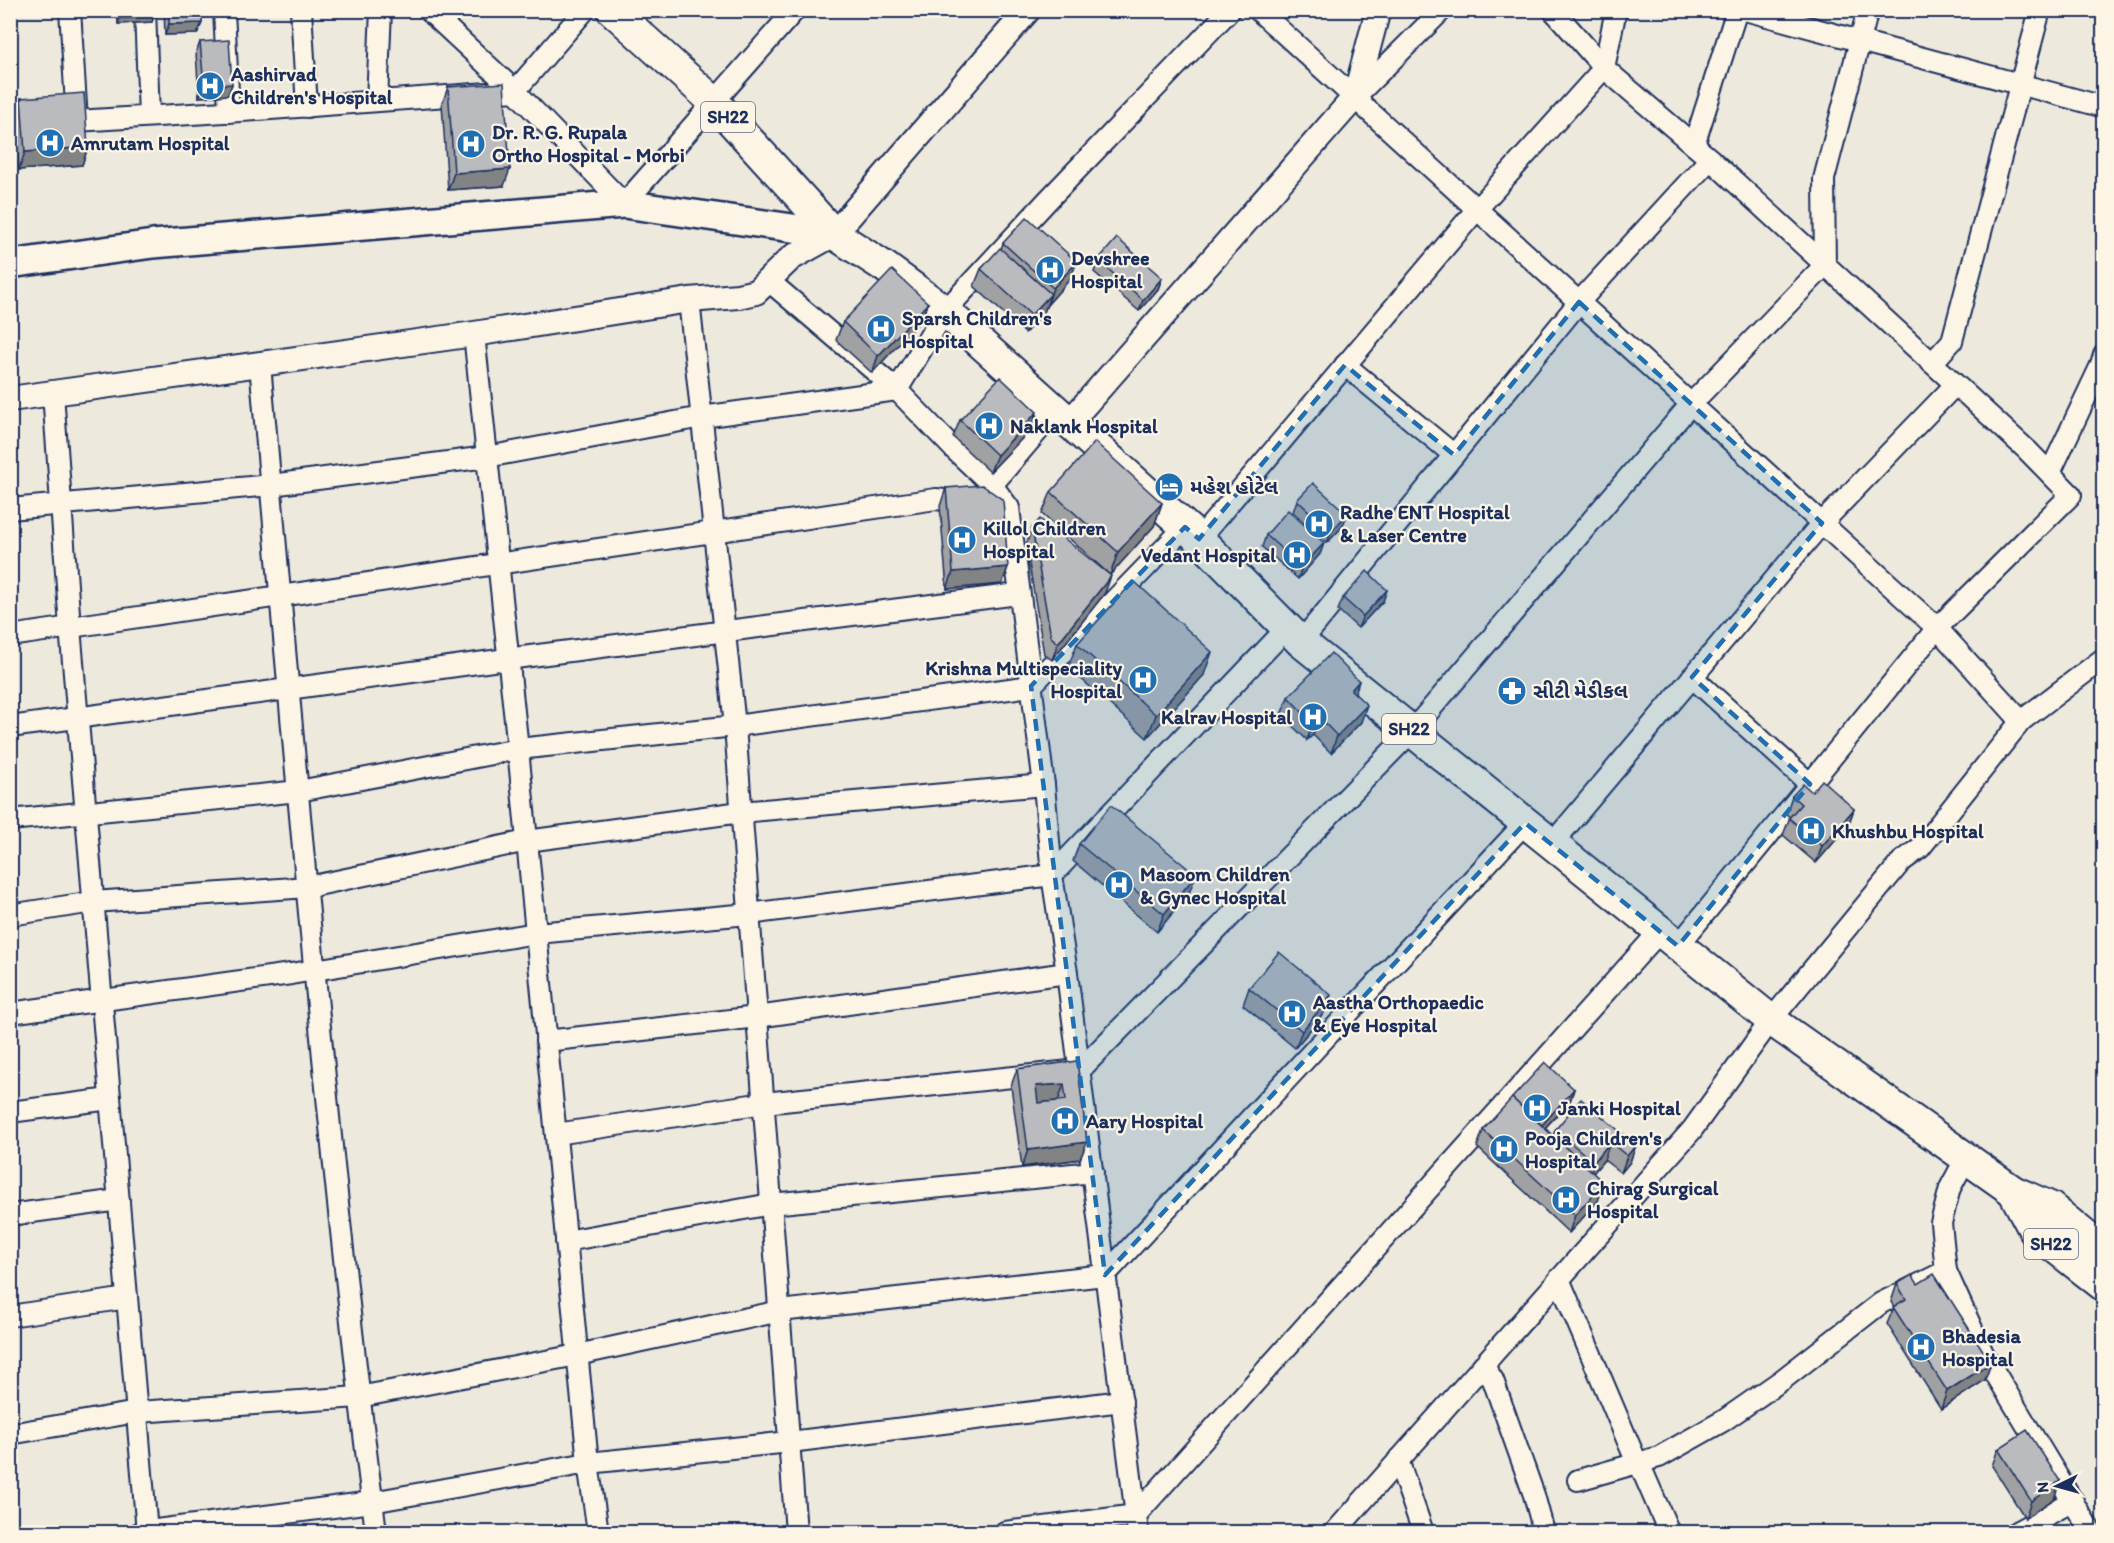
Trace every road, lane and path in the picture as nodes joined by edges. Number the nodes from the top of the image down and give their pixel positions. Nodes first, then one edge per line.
1 (70, 10) edge
2 (145, 10) edge
3 (224, 10) edge
4 (301, 10) edge
5 (381, 10) edge
6 (428, 10) edge
7 (585, 10) edge
8 (612, 10) edge
9 (795, 10) edge
10 (1028, 10) edge
11 (1230, 10) edge
12 (1258, 10) edge
13 (1378, 10) edge
14 (1442, 10) edge
15 (1553, 10) edge
16 (1616, 10) edge
17 (1737, 10) edge
18 (1745, 10) edge
19 (1869, 10) edge
20 (2040, 10) edge
21 (1860, 43) junction
22 (1604, 68) junction
23 (2020, 86) junction
24 (515, 91) junction
25 (1355, 97) junction
26 (377, 101) junction
27 (714, 102) junction
28 (307, 106) junction
29 (2103, 108) edge
30 (229, 112) junction
31 (149, 116) junction
32 (77, 121) junction
33 (10, 125) edge
34 (1694, 145) junction
35 (1710, 159) junction
36 (624, 204) junction
37 (1477, 208) junction
38 (834, 234) junction
39 (10, 264) edge
40 (1825, 265) junction
41 (769, 281) junction
42 (689, 300) junction
43 (1579, 302) junction
44 (945, 312) junction
45 (474, 334) junction
46 (2103, 355) edge
47 (1932, 363) junction
48 (260, 364) junction
49 (1345, 365) junction
50 (1955, 384) junction
51 (897, 390) junction
52 (53, 393) junction
53 (10, 399) edge
54 (1691, 404) junction
55 (702, 417) junction
56 (1062, 417) junction
57 (1454, 455) junction
58 (487, 457) junction
59 (2050, 473) junction
60 (271, 485) junction
61 (992, 485) junction
62 (61, 503) junction
63 (1009, 508) junction
64 (10, 509) edge
65 (1822, 523) junction
66 (714, 532) junction
67 (1192, 533) junction
68 (498, 564) junction
69 (1018, 594) junction
70 (280, 596) junction
71 (70, 627) junction
72 (1937, 628) junction
73 (724, 631) junction
74 (1294, 635) junction
75 (10, 636) edge
76 (508, 658) junction
77 (2103, 658) edge
78 (1692, 677) junction
79 (1031, 686) junction
80 (289, 688) junction
81 (78, 718) junction
82 (2021, 721) junction
83 (735, 726) junction
84 (10, 727) edge
85 (1412, 731) junction
86 (518, 749) junction
87 (1810, 784) junction
88 (1044, 785) junction
89 (299, 791) junction
90 (741, 812) junction
91 (86, 813) junction
92 (10, 820) edge
93 (1525, 823) junction
94 (527, 841) junction
95 (1552, 844) junction
96 (1052, 875) junction
97 (308, 887) junction
98 (93, 902) junction
99 (749, 914) junction
100 (10, 915) edge
101 (536, 933) junction
102 (1669, 939) junction
103 (316, 969) junction
104 (1067, 973) junction
105 (102, 1001) junction
106 (10, 1013) edge
107 (757, 1017) junction
108 (1771, 1020) junction
109 (546, 1041) junction
110 (1080, 1070) junction
111 (110, 1100) junction
112 (764, 1103) junction
113 (10, 1112) edge
114 (556, 1134) junction
115 (1966, 1158) junction
116 (1093, 1172) junction
117 (2013, 1191) junction
118 (119, 1200) junction
119 (771, 1204) junction
120 (10, 1215) edge
121 (566, 1241) junction
122 (2103, 1251) edge
123 (1947, 1271) junction
124 (1106, 1275) junction
125 (1559, 1279) junction
126 (2103, 1286) edge
127 (127, 1298) junction
128 (780, 1311) junction
129 (10, 1316) edge
130 (577, 1355) junction
131 (1483, 1365) junction
132 (359, 1397) junction
133 (1122, 1401) junction
134 (137, 1412) junction
135 (10, 1434) edge
136 (789, 1442) junction
137 (1398, 1460) junction
138 (588, 1463) junction
139 (1637, 1463) junction
140 (1578, 1480) dead end
141 (2073, 1501) junction
142 (372, 1502) junction
143 (1137, 1524) edge
144 (145, 1532) edge
145 (376, 1533) edge
146 (598, 1533) edge
147 (796, 1533) edge
148 (1005, 1533) edge
149 (1335, 1533) edge
150 (1423, 1533) edge
151 (1544, 1533) edge
152 (1669, 1533) edge
153 (2016, 1533) edge
154 (2091, 1533) edge

1 - 32 street
2 - 31 street
3 - 30 street
4 - 28 street
5 - 26 street
6 - 24 street
7 - 24 street
8 - 27 main road, SH22
9 - 27 street
10 - 38 street
11 - 44 street
12 - 25 street
13 - 25 street
14 - 25 street
15 - 22 street
16 - 22 street
17 - 34 street
18 - 21 street
19 - 21 street
20 - 23 street
21 - 23 street
21 - 40 street
22 - 34 street
22 - 37 street
23 - 29 street
23 - 47 street
24 - 26 street
24 - 36 street
25 - 37 street
25 - 56 street
26 - 28 street
27 - 36 street
27 - 38 main road, SH22
28 - 30 street
30 - 31 street
31 - 32 street
32 - 33 street
34 - 35 street
35 - 40 street
35 - 43 street
36 - 38 main road
36 - 39 main road
37 - 43 street
37 - 49 street
38 - 41 street
38 - 44 main road, SH22
40 - 47 street
40 - 54 street
41 - 42 street
41 - 51 street
42 - 45 street
42 - 55 street
43 - 54 street
43 - 57 street
44 - 51 street
44 - 56 main road, SH22
45 - 48 street
45 - 58 street
46 - 59 street
47 - 50 street
48 - 52 street
48 - 60 street
49 - 57 street
49 - 67 street
50 - 59 street
50 - 65 street
51 - 55 street
51 - 61 street
52 - 53 street
52 - 62 street
54 - 65 street
54 - 85 street
55 - 58 street
55 - 66 street
56 - 61 street
56 - 67 main road, SH22
57 - 74 street
58 - 60 street
58 - 68 street
59 - 72 street
60 - 62 street
60 - 70 street
61 - 63 street
62 - 64 street
62 - 71 street
63 - 66 street
63 - 69 street
65 - 72 street
65 - 78 street
66 - 68 street
66 - 73 street
67 - 74 main road, SH22
67 - 79 street
68 - 70 street
68 - 76 street
69 - 73 street
69 - 79 street
70 - 71 street
70 - 80 street
71 - 75 street
71 - 81 street
72 - 82 street
72 - 87 street
73 - 76 street
73 - 83 street
74 - 85 main road, SH22
74 - 96 street
76 - 80 street
76 - 86 street
77 - 82 street
78 - 87 street
78 - 95 street
79 - 83 street
79 - 88 street
80 - 81 street
80 - 89 street
81 - 84 street
81 - 91 street
82 - 108 street
83 - 86 street
83 - 90 street
85 - 93 main road, SH22
85 - 110 street
86 - 89 street
86 - 94 street
87 - 102 street
88 - 90 street
88 - 96 street
89 - 91 street
89 - 97 street
90 - 94 street
90 - 99 street
91 - 92 street
91 - 98 street
93 - 95 main road, SH22
93 - 124 street
94 - 97 street
94 - 101 street
95 - 102 main road, SH22
96 - 99 street
96 - 104 street
97 - 98 street
97 - 103 street
98 - 100 street
98 - 105 street
99 - 101 street
99 - 107 street
101 - 103 street
101 - 109 street
102 - 108 main road, SH22
102 - 143 street
103 - 105 street
103 - 132 street
104 - 107 street
104 - 110 street
105 - 106 street
105 - 111 street
107 - 109 street
107 - 112 street
108 - 115 main road, SH22
108 - 125 street
109 - 114 street
110 - 112 street
110 - 116 street
111 - 113 street
111 - 118 street
112 - 114 street
112 - 119 street
114 - 121 street
115 - 117 main road, SH22
115 - 123 street
116 - 119 street
116 - 124 street
117 - 122 main road, SH22
117 - 126 main road, SH22
118 - 120 street
118 - 127 street
119 - 121 street
119 - 128 street
121 - 130 street
123 - 139 street
123 - 141 street
124 - 128 street
124 - 133 street
125 - 131 street
125 - 139 street
127 - 129 street
127 - 134 street
128 - 130 street
128 - 136 street
130 - 132 street
130 - 138 street
131 - 137 street
131 - 151 street
132 - 134 street
132 - 142 street
133 - 136 street
133 - 143 street
134 - 135 street
134 - 144 street
136 - 138 street
136 - 147 street
137 - 149 street
137 - 150 street
138 - 142 street
138 - 146 street
139 - 140 street
139 - 152 street
141 - 153 street
141 - 154 street
142 - 144 street
142 - 145 street
143 - 148 street

